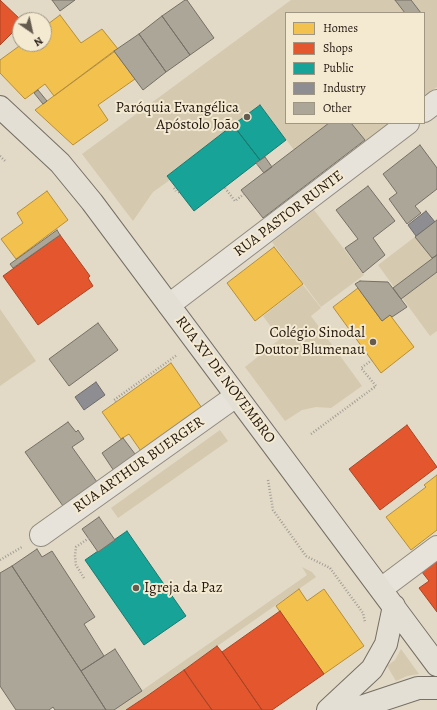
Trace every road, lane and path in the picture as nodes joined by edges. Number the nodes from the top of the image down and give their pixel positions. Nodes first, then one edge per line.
1 (437, 101) edge
2 (0, 107) edge
3 (425, 110) edge
4 (407, 124) edge
5 (0, 156) edge
6 (5, 161) dead end
7 (262, 161) dead end
8 (257, 164) dead end
9 (174, 188) dead end
10 (225, 188) dead end
11 (178, 192) dead end
12 (244, 194) dead end
13 (169, 306) junction
14 (181, 352) dead end
15 (372, 360) dead end
16 (236, 396) junction
17 (116, 402) dead end
18 (311, 434) dead end
19 (41, 535) dead end
20 (88, 538) dead end
21 (437, 547) edge
22 (84, 578) dead end
23 (388, 598) junction
24 (437, 665) edge
25 (437, 688) edge
26 (328, 710) edge
27 (352, 710) edge

1 - 3 street
2 - 13 main road, RUA XV DE NOVEMBRO
4 - 13 street, RUA PASTOR RUNTE
5 - 6 path
7 - 8 path
9 - 11 path
10 - 12 path
13 - 16 main road, RUA XV DE NOVEMBRO
14 - 17 path
15 - 18 path
16 - 19 street, RUA ARTHUR BUERGER
16 - 23 main road, RUA XV DE NOVEMBRO
20 - 22 path
21 - 23 street
23 - 24 main road, RUA XV DE NOVEMBRO
23 - 26 main road
25 - 27 main road

